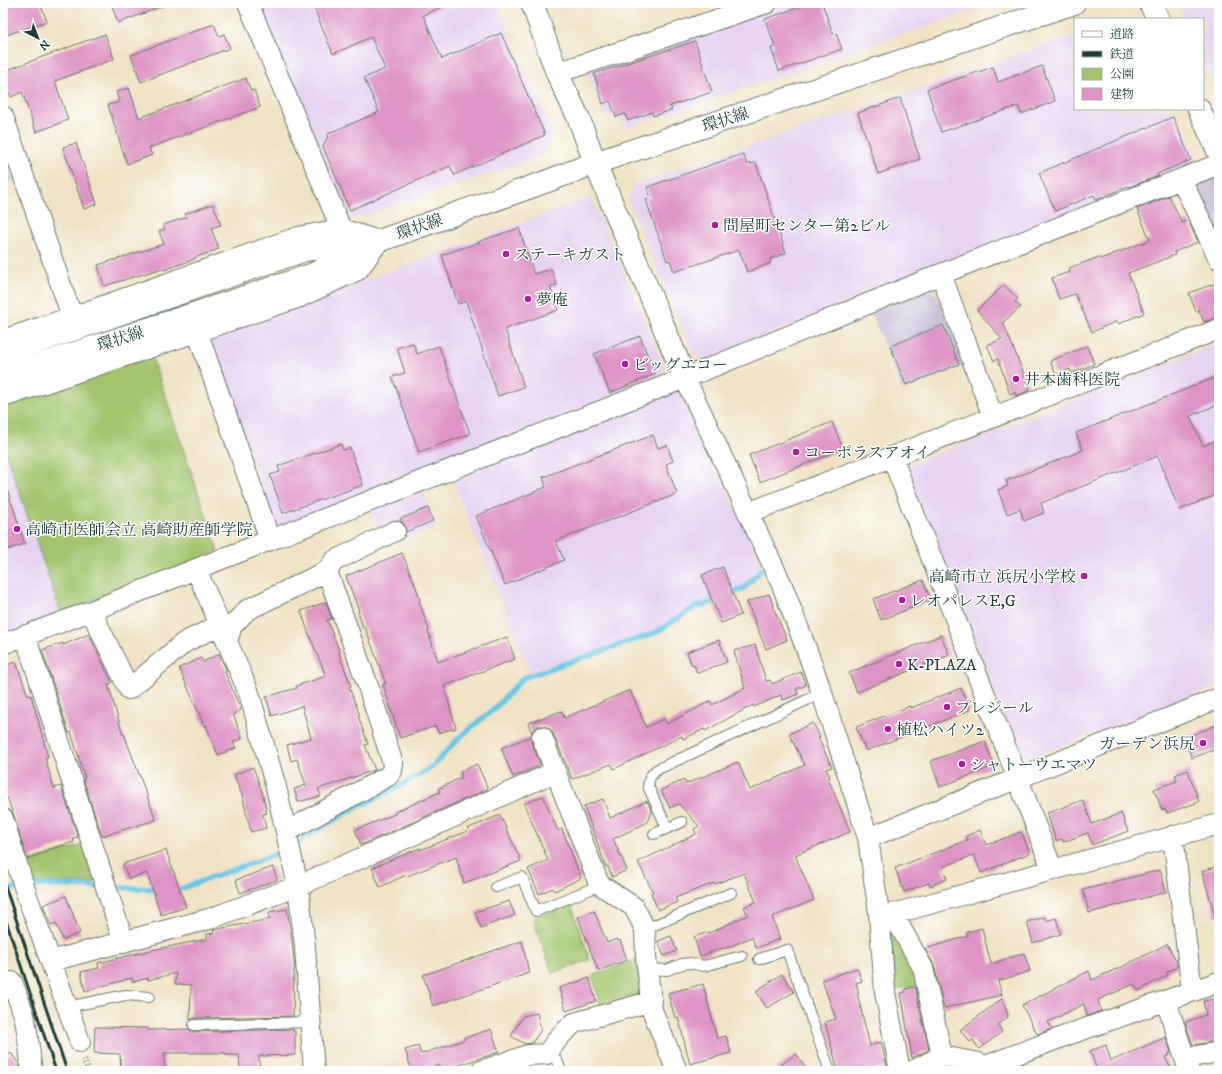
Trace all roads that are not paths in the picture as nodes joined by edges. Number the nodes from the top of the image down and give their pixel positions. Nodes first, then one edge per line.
1 (248, 3) edge
2 (532, 3) edge
3 (767, 3) edge
4 (1074, 3) edge
5 (1150, 3) edge
6 (1158, 18) edge
7 (557, 72) junction
8 (1199, 110) edge
9 (3, 116) edge
10 (1219, 153) edge
11 (595, 163) junction
12 (1219, 164) edge
13 (1181, 179) junction
14 (341, 229) junction
15 (379, 241) junction
16 (1219, 259) edge
17 (941, 274) junction
18 (75, 323) junction
19 (1219, 329) edge
20 (197, 331) junction
21 (3, 340) edge
22 (3, 354) edge
23 (3, 377) edge
24 (685, 378) junction
25 (3, 396) edge
26 (993, 417) junction
27 (892, 456) junction
28 (748, 512) junction
29 (395, 531) dead end
30 (270, 540) junction
31 (196, 569) junction
32 (327, 571) junction
33 (91, 611) junction
34 (224, 633) junction
35 (25, 635) junction
36 (3, 644) edge
37 (822, 693) junction
38 (1219, 698) edge
39 (542, 737) dead end
40 (555, 772) junction
41 (1018, 779) junction
42 (3, 819) edge
43 (682, 822) dead end
44 (1219, 824) edge
45 (667, 828) junction
46 (286, 832) junction
47 (654, 834) dead end
48 (1173, 836) junction
49 (868, 838) junction
50 (1052, 869) junction
51 (599, 884) junction
52 (298, 886) junction
53 (496, 887) dead end
54 (731, 893) dead end
55 (886, 913) junction
56 (645, 929) junction
57 (124, 942) junction
58 (742, 956) dead end
59 (759, 960) dead end
60 (51, 961) junction
61 (647, 969) junction
62 (1219, 982) edge
63 (3, 984) edge
64 (1192, 991) junction
65 (149, 997) dead end
66 (652, 1000) junction
67 (1166, 1001) junction
68 (67, 1007) junction
69 (311, 1022) junction
70 (194, 1025) dead end
71 (80, 1042) dead end
72 (1219, 1052) edge
73 (547, 1054) junction
74 (942, 1056) junction
75 (1187, 1065) edge
76 (983, 1069) edge
77 (32, 1071) edge
78 (314, 1071) edge
79 (481, 1071) edge
80 (561, 1071) edge
81 (677, 1071) edge
82 (830, 1071) edge
83 (900, 1071) edge
84 (913, 1071) edge

1 - 14 street
2 - 7 street
3 - 7 street
4 - 11 street, 環状線
5 - 6 street
7 - 11 street
8 - 10 street
9 - 18 street
11 - 15 street, 環状線
11 - 24 street
12 - 13 street
13 - 16 street
13 - 17 street
14 - 15 street
14 - 18 street
15 - 18 street, 環状線
15 - 20 street
15 - 23 street, 環状線
17 - 24 street
17 - 26 street
18 - 21 street
18 - 22 street, 環状線
19 - 26 street
20 - 25 street
20 - 30 street
24 - 28 street
24 - 30 street
26 - 27 street
27 - 28 street
27 - 41 street
28 - 37 street
29 - 32 street
30 - 31 street
31 - 33 street
31 - 34 street
32 - 34 street
32 - 46 street
33 - 34 street
33 - 35 street
34 - 46 street
35 - 36 street
35 - 57 street
37 - 45 lane
37 - 49 street
38 - 41 street
39 - 40 street
40 - 51 street
40 - 52 street
41 - 49 street
41 - 50 street
42 - 60 street
43 - 45 lane
44 - 48 street
45 - 47 lane
46 - 52 street
48 - 50 street
48 - 64 street
49 - 55 street
50 - 55 street
51 - 53 lane
51 - 56 street
52 - 57 street
52 - 69 street
54 - 56 lane
55 - 74 street
55 - 83 street
56 - 61 street
57 - 60 street
58 - 61 lane
59 - 82 lane
60 - 68 street
61 - 66 street
62 - 64 street
63 - 77 street
64 - 67 street
65 - 68 lane
66 - 73 street
66 - 81 street
67 - 75 street
67 - 76 street
68 - 71 street
69 - 70 lane
69 - 78 street
72 - 75 street
73 - 79 street
73 - 80 lane
74 - 76 street
74 - 84 street

